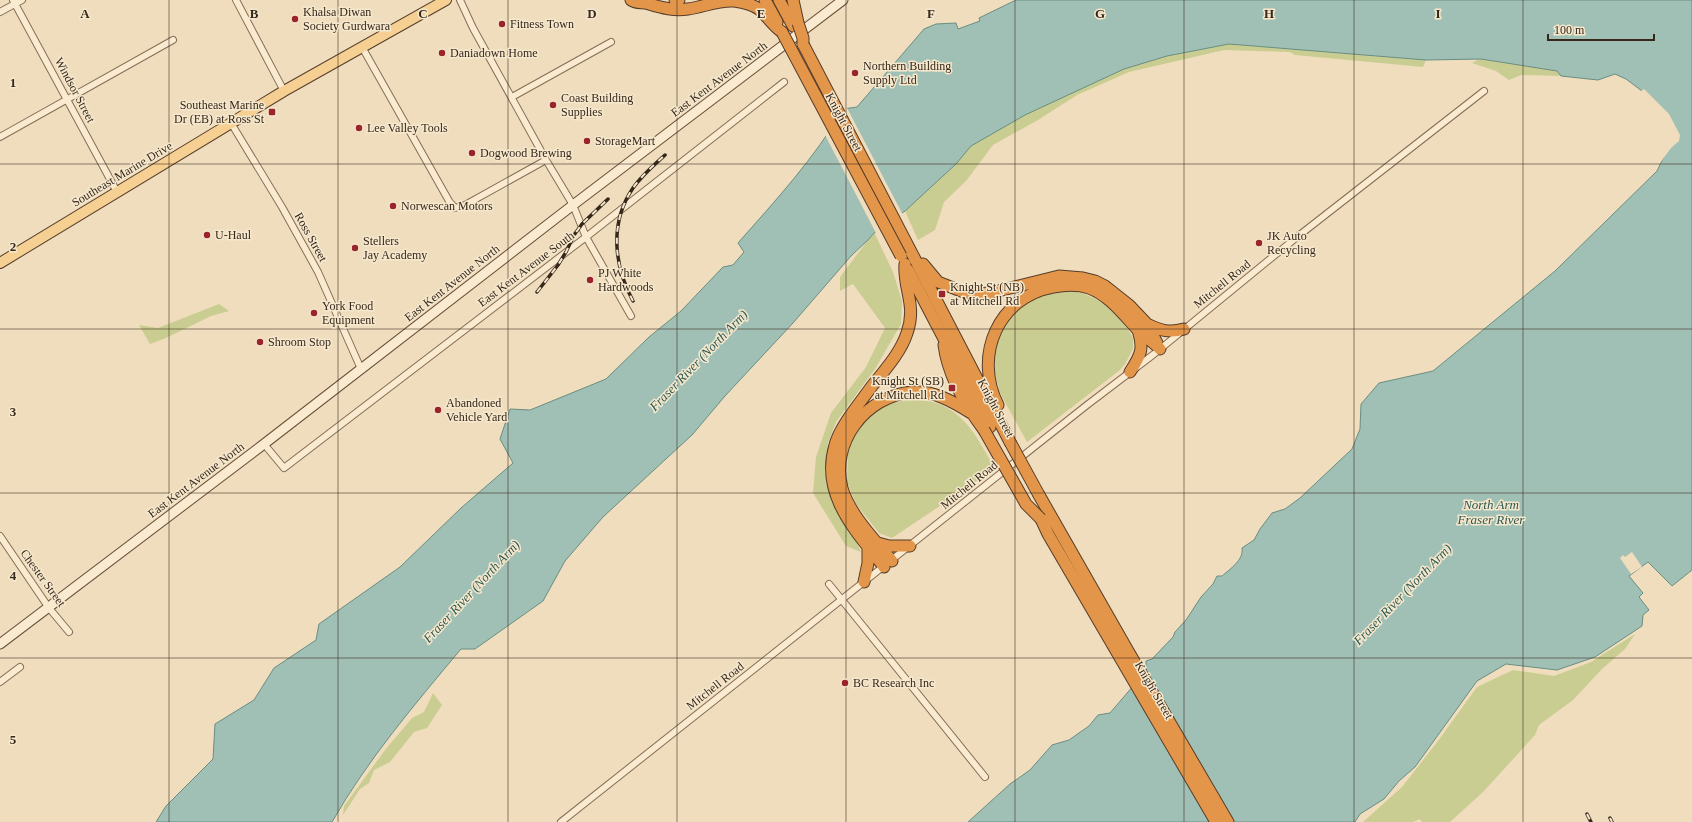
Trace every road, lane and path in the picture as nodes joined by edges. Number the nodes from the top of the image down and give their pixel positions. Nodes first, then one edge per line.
1 (22, 0) edge
2 (236, 0) edge
3 (446, 0) edge
4 (460, 0) edge
5 (631, 0) edge
6 (675, 0) edge
7 (679, 0) edge
8 (765, 0) edge
9 (779, 0) edge
10 (793, 0) edge
11 (844, 0) edge
12 (14, 2) edge
13 (644, 2) edge
14 (0, 12) edge
15 (795, 25) junction
16 (782, 32) junction
17 (173, 40) dead end
18 (611, 42) dead end
19 (362, 47) junction
20 (784, 82) dead end
21 (284, 91) junction
22 (1484, 91) dead end
23 (512, 97) junction
24 (67, 99) junction
25 (231, 123) junction
26 (0, 136) edge
27 (546, 160) junction
28 (117, 192) junction
29 (573, 205) junction
30 (586, 237) junction
31 (908, 257) junction
32 (0, 263) edge
33 (631, 316) dead end
34 (1142, 327) junction
35 (1184, 329) junction
36 (943, 337) junction
37 (1160, 349) junction
38 (361, 368) junction
39 (1130, 372) junction
40 (971, 413) junction
41 (995, 424) junction
42 (264, 444) junction
43 (0, 536) edge
44 (873, 544) junction
45 (910, 546) junction
46 (888, 564) junction
47 (864, 582) junction
48 (829, 584) dead end
49 (842, 600) junction
50 (49, 608) junction
51 (68, 632) dead end
52 (0, 644) edge
53 (20, 667) dead end
54 (0, 682) edge
55 (985, 777) dead end
56 (561, 822) edge
57 (1216, 822) edge
58 (1228, 822) edge

1 - 12 street
2 - 21 street
3 - 19 main road, Southeast Marine Drive
4 - 23 street
5 - 13 highway
6 - 7 highway
8 - 16 highway, Knight Street
9 - 15 highway
10 - 15 highway
11 - 29 street, East Kent Avenue North
12 - 14 street
12 - 24 street, Windsor Street
13 - 16 highway
15 - 31 highway, Knight Street, bridge
16 - 31 highway, Knight Street, bridge
17 - 24 street
18 - 23 street
19 - 21 main road, Southeast Marine Drive
19 - 27 street
20 - 30 street, East Kent Avenue South
21 - 25 main road, Southeast Marine Drive
22 - 35 street, Mitchell Road
23 - 27 street
24 - 26 street
24 - 28 street, Windsor Street
25 - 28 main road, Southeast Marine Drive
25 - 38 street, Ross Street
27 - 29 street
28 - 32 main road, Southeast Marine Drive
29 - 30 street
29 - 38 street, East Kent Avenue North
30 - 33 street
30 - 42 street, East Kent Avenue South
31 - 34 highway
31 - 36 highway, Knight Street
31 - 41 highway, Knight Street
31 - 44 highway
34 - 35 highway
34 - 37 highway
34 - 39 highway
34 - 41 highway
35 - 37 street, Mitchell Road
36 - 40 highway
36 - 41 highway, Knight Street
37 - 39 street, Mitchell Road
38 - 42 street, East Kent Avenue North
39 - 45 street, Mitchell Road
40 - 41 highway
40 - 44 highway
41 - 57 highway, Knight Street, bridge
41 - 58 highway, Knight Street, bridge
42 - 50 street, East Kent Avenue North
43 - 50 street, Chester Street
44 - 45 highway
44 - 46 highway
44 - 47 highway
45 - 46 street, Mitchell Road
46 - 47 street, Mitchell Road
47 - 49 street, Mitchell Road
48 - 49 street
49 - 55 street
49 - 56 street, Mitchell Road
50 - 51 street, Chester Street
50 - 52 street, East Kent Avenue North
53 - 54 street

